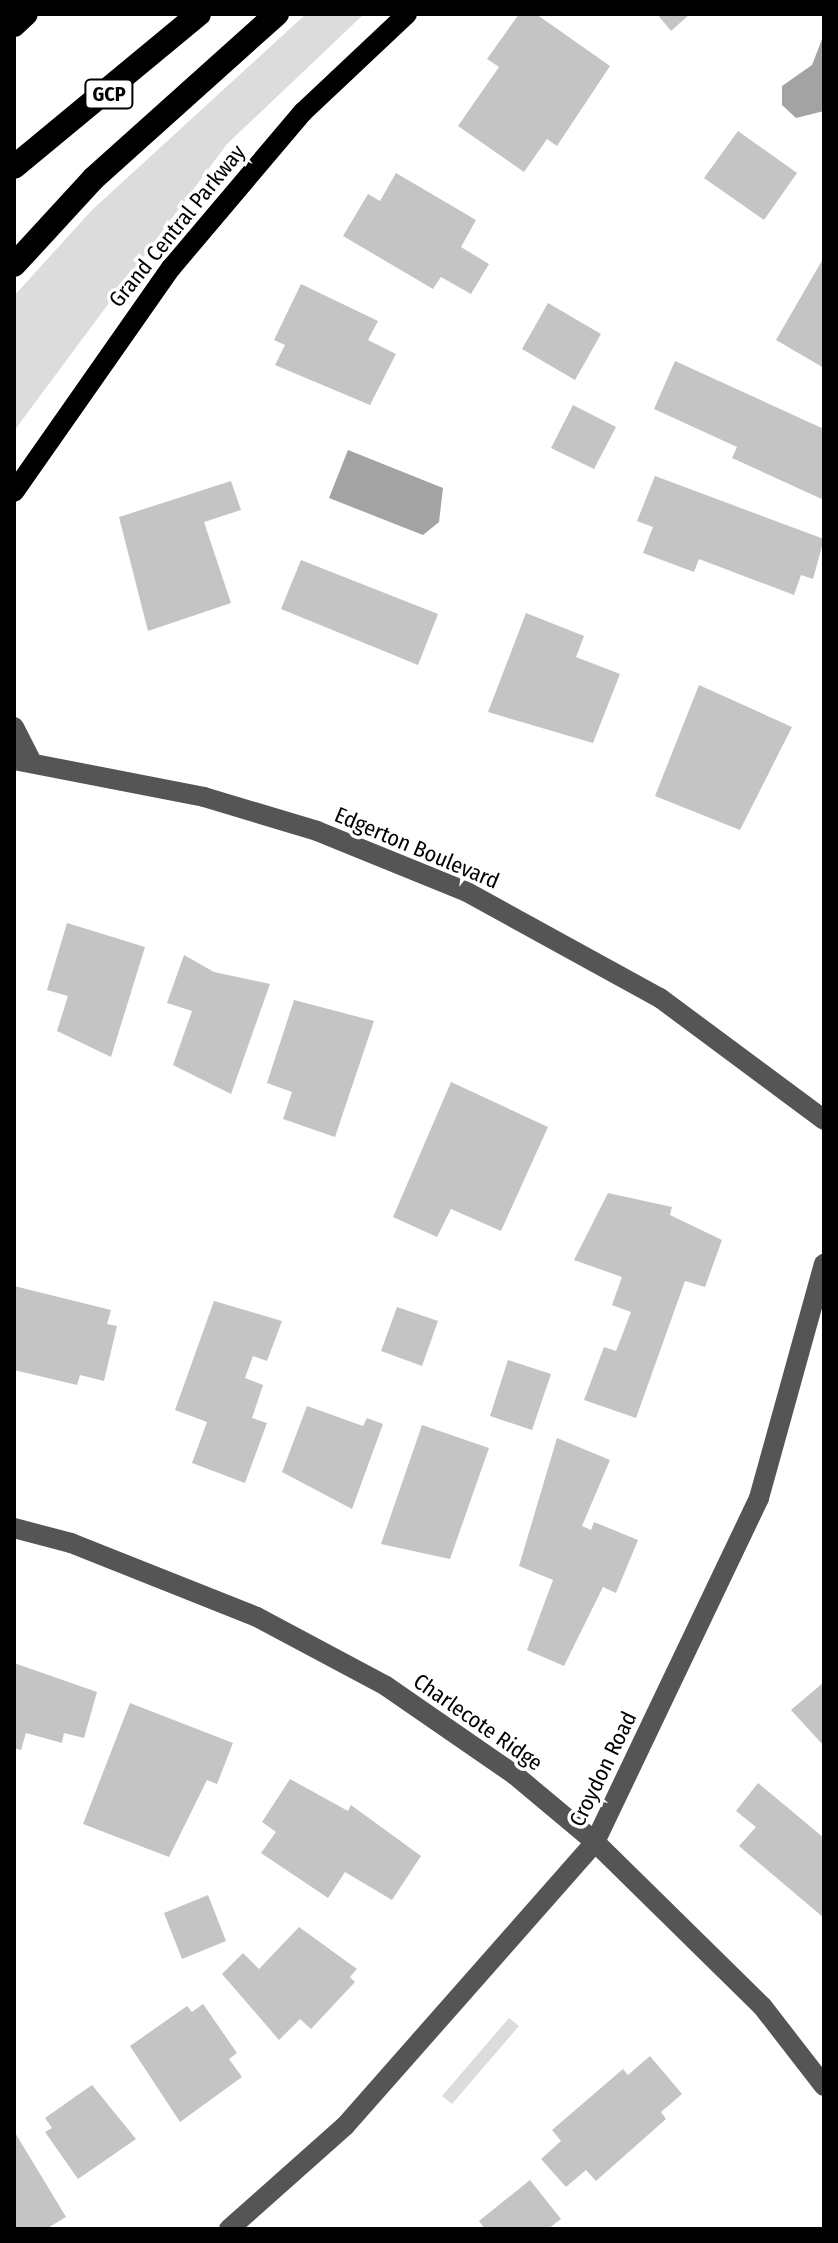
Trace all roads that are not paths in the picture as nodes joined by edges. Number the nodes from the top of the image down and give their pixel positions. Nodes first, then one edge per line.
1 (26, 14) edge
2 (199, 14) edge
3 (277, 14) edge
4 (407, 14) edge
5 (14, 25) edge
6 (14, 167) edge
7 (14, 265) edge
8 (14, 492) edge
9 (14, 727) edge
10 (23, 761) edge
11 (824, 1120) edge
12 (824, 1264) edge
13 (14, 1528) edge
14 (595, 1842) junction
15 (824, 2086) edge
16 (229, 2229) edge

1 - 5 highway
2 - 6 highway, GCP
3 - 7 highway
4 - 8 main road, Grand Central Parkway
9 - 10 street, Edgerton Boulevard
10 - 11 street, Edgerton Boulevard
12 - 14 street, Croydon Road
13 - 14 street, Charlecote Ridge
14 - 15 street, Charlecote Ridge
14 - 16 street, Croydon Road

